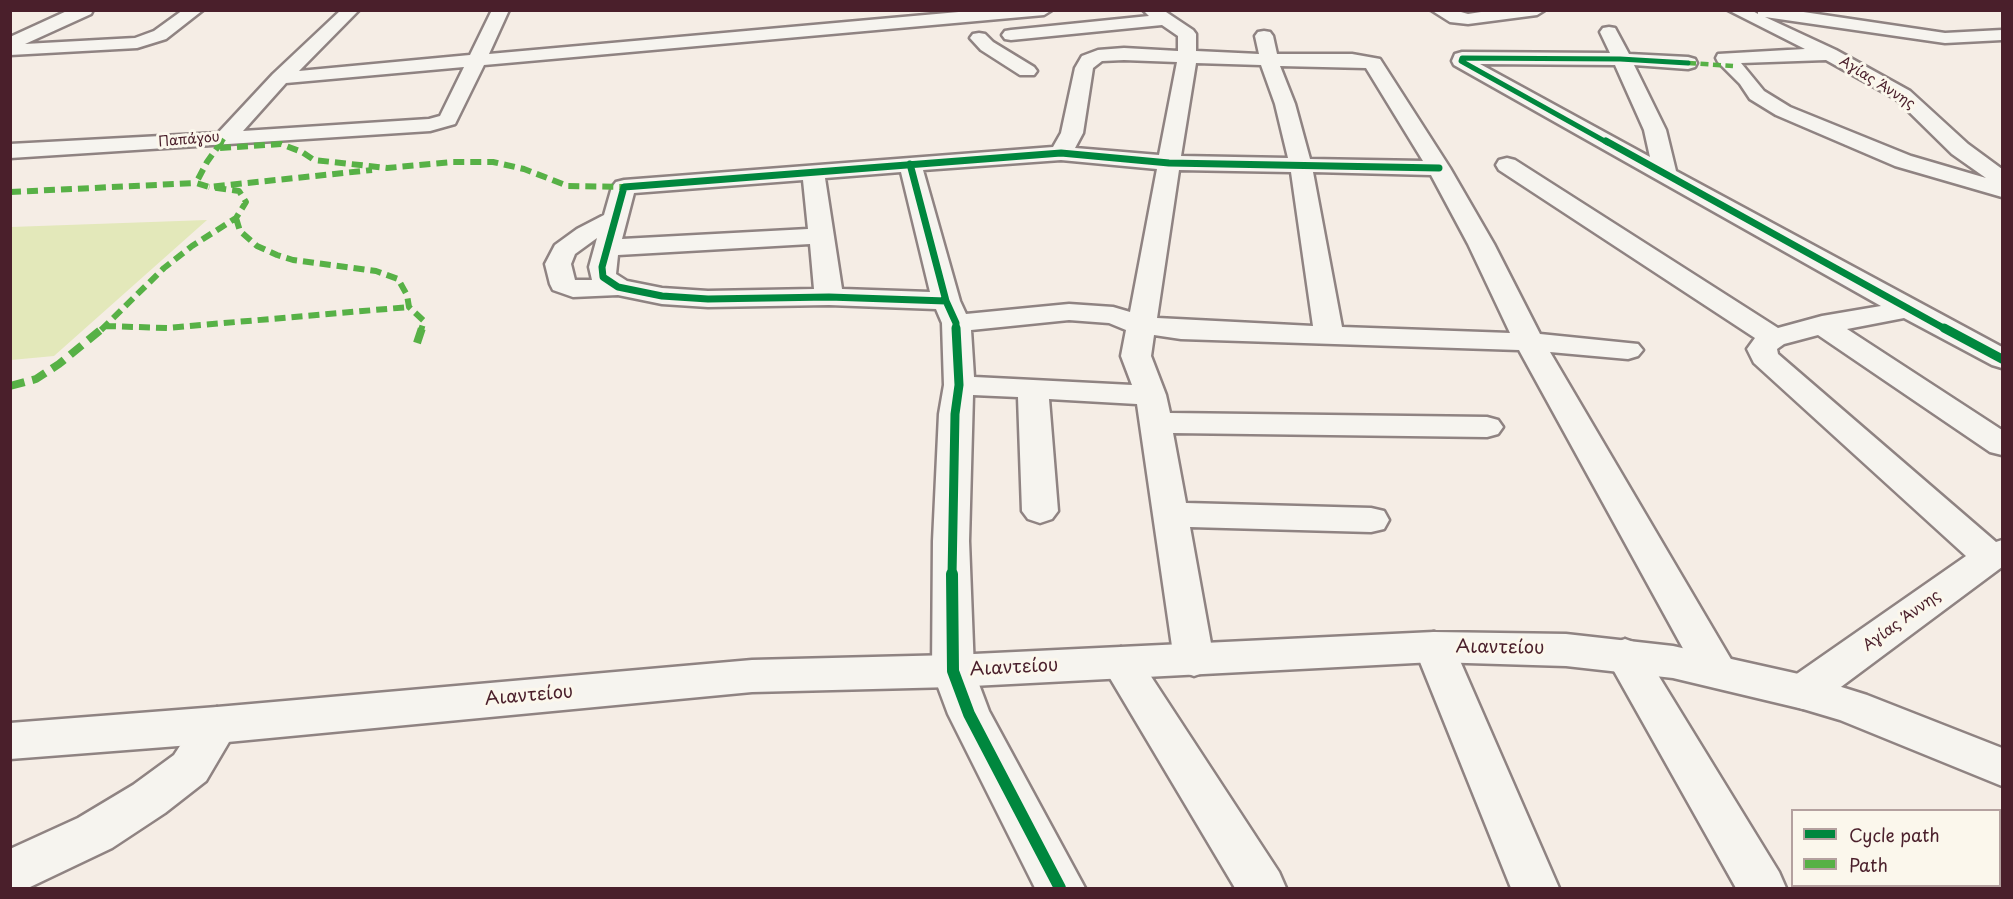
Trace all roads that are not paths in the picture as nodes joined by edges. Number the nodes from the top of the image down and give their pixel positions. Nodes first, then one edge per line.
1 (195, 10) edge
2 (351, 10) edge
3 (501, 10) edge
4 (1044, 10) edge
5 (1439, 10) edge
6 (1537, 10) edge
7 (1736, 10) edge
8 (1758, 10) edge
9 (80, 12) edge
10 (961, 14) edge
11 (1158, 15) edge
12 (1610, 32) dead end
13 (2002, 35) edge
14 (979, 38) junction
15 (10, 45) edge
16 (1266, 48) junction
17 (10, 50) edge
18 (1829, 54) junction
19 (1187, 58) junction
20 (1620, 60) junction
21 (476, 62) junction
22 (1688, 63) dead end
23 (1027, 71) dead end
24 (280, 78) junction
25 (224, 139) junction
26 (10, 151) edge
27 (1061, 153) junction
28 (1169, 163) junction
29 (910, 164) junction
30 (1507, 165) dead end
31 (1301, 166) junction
32 (1439, 168) junction
33 (813, 171) junction
34 (1665, 173) junction
35 (2002, 179) edge
36 (2002, 190) edge
37 (614, 220) junction
38 (820, 236) junction
39 (607, 248) junction
40 (618, 287) junction
41 (829, 297) junction
42 (1908, 309) junction
43 (951, 311) junction
44 (1140, 325) junction
45 (1822, 325) junction
46 (1329, 334) junction
47 (1774, 338) junction
48 (1529, 342) junction
49 (1628, 350) dead end
50 (2002, 358) edge
51 (959, 385) junction
52 (1033, 390) junction
53 (1154, 409) junction
54 (1487, 427) dead end
55 (2002, 445) edge
56 (1040, 511) dead end
57 (1172, 515) junction
58 (1371, 520) dead end
59 (1996, 555) edge
60 (1434, 647) junction
61 (1625, 655) junction
62 (1194, 660) junction
63 (1121, 663) junction
64 (953, 671) junction
65 (1717, 672) junction
66 (1803, 692) junction
67 (217, 725) junction
68 (10, 741) edge
69 (2002, 767) edge
70 (10, 873) edge
71 (1060, 888) edge
72 (1262, 888) edge
73 (1535, 888) edge
74 (1762, 888) edge

1 - 17 street
2 - 24 street, Παπάγου
3 - 21 street
4 - 10 street
5 - 6 street
7 - 18 street, Αγίας Άννης
8 - 13 street
9 - 15 street
10 - 14 street
10 - 21 street
11 - 14 street
11 - 19 street
12 - 20 street
14 - 23 street
16 - 19 street
16 - 31 street
16 - 32 street
18 - 35 street, Αγίας Άννης
18 - 36 street
19 - 27 street
19 - 28 street
20 - 22 street
20 - 34 street
20 - 34 street
21 - 24 street
21 - 25 street
24 - 25 street, Παπάγου
25 - 26 street, Παπάγου
27 - 28 street
27 - 29 street
28 - 31 street
28 - 44 street
29 - 33 street
29 - 43 street
30 - 47 street
31 - 32 street
31 - 46 street
32 - 48 street
33 - 37 street
33 - 38 street
34 - 42 street
37 - 39 street
37 - 40 street
38 - 39 street
38 - 41 street
39 - 40 street
40 - 41 street
41 - 43 street
42 - 45 street
42 - 50 street
43 - 44 street
43 - 51 street
44 - 46 street
44 - 53 street
45 - 47 street
45 - 55 street
46 - 48 street
47 - 59 street
48 - 49 street
48 - 65 street
51 - 52 street
51 - 64 street
52 - 53 street
52 - 56 street
53 - 54 street
53 - 57 street
57 - 58 street
57 - 62 street
59 - 66 street, Αγίας Άννης
60 - 61 street, Αιαντείου
60 - 62 street, Αιαντείου
60 - 73 street
61 - 65 street, Αιαντείου
61 - 74 street
62 - 63 street, Αιαντείου
63 - 64 street, Αιαντείου
63 - 72 street
64 - 67 street, Αιαντείου
64 - 71 street
65 - 66 street, Αιαντείου
66 - 69 street, Αιαντείου
67 - 68 street, Αιαντείου
67 - 70 street

